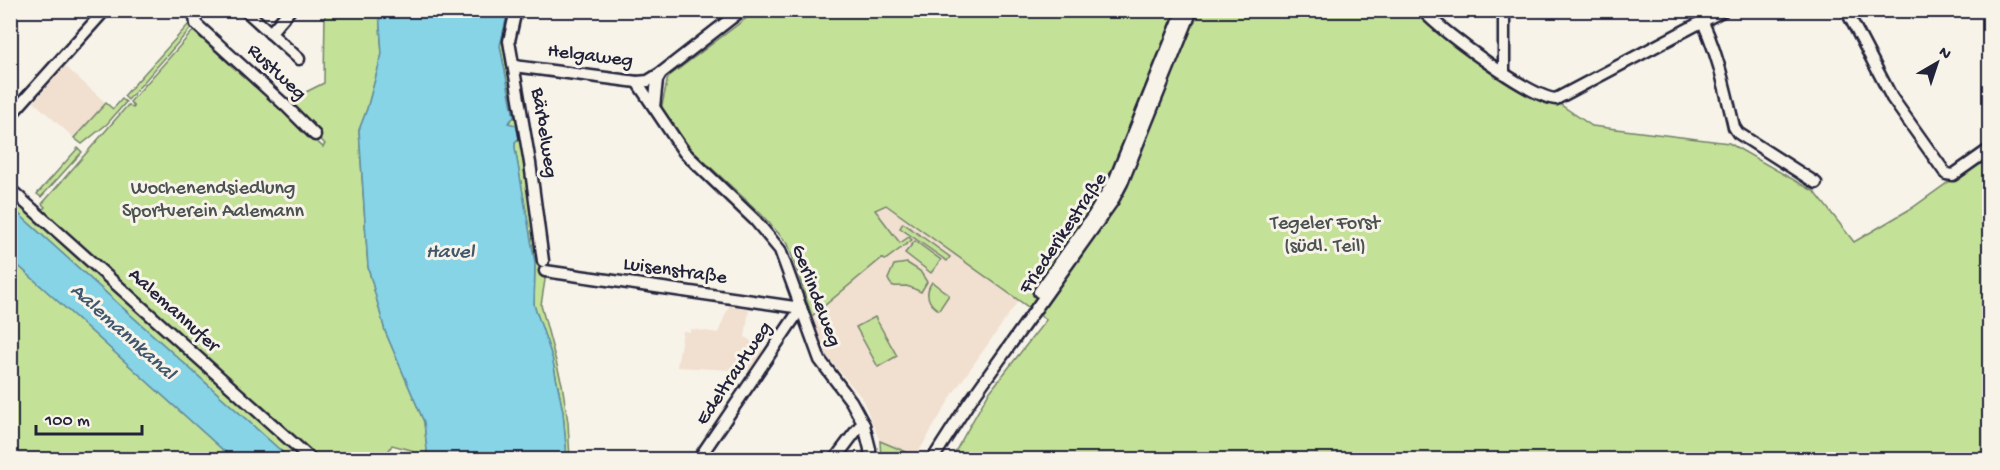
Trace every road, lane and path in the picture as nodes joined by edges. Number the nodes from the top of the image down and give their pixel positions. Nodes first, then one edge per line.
1 (105, 10) edge
2 (194, 10) edge
3 (245, 10) edge
4 (290, 10) edge
5 (516, 10) edge
6 (742, 10) edge
7 (1183, 10) edge
8 (1192, 10) edge
9 (1422, 10) edge
10 (1503, 10) edge
11 (1696, 10) edge
12 (1724, 10) edge
13 (1846, 10) edge
14 (1703, 22) junction
15 (270, 33) junction
16 (299, 59) dead end
17 (514, 66) junction
18 (1504, 72) junction
19 (661, 73) junction
20 (637, 82) junction
21 (654, 103) junction
22 (10, 116) edge
23 (315, 135) dead end
24 (1989, 148) edge
25 (1816, 183) dead end
26 (10, 189) edge
27 (544, 266) joint
28 (801, 309) junction
29 (864, 425) junction
30 (312, 459) edge
31 (698, 459) edge
32 (834, 459) edge
33 (870, 459) edge
34 (931, 459) edge

1 - 22 street
2 - 23 street, Rustweg
3 - 15 street
4 - 15 street
5 - 17 street, Bärbelweg
6 - 19 street, Helgaweg
7 - 34 street, Friederikestraße
8 - 34 street, Friederikestraße
9 - 18 street
10 - 18 street
11 - 14 street
12 - 14 street
13 - 24 street
14 - 18 street
14 - 25 street
15 - 16 street
17 - 20 street, Helgaweg
17 - 27 street, Bärbelweg
19 - 20 street, Helgaweg
19 - 21 street
20 - 21 street, Gerlindeweg
21 - 28 street, Gerlindeweg
26 - 30 street, Aalemannufer
27 - 28 street, Luisenstraße
28 - 29 street, Gerlindeweg
28 - 31 street, Edeltrautweg
29 - 32 street
29 - 33 street, Gerlindeweg

